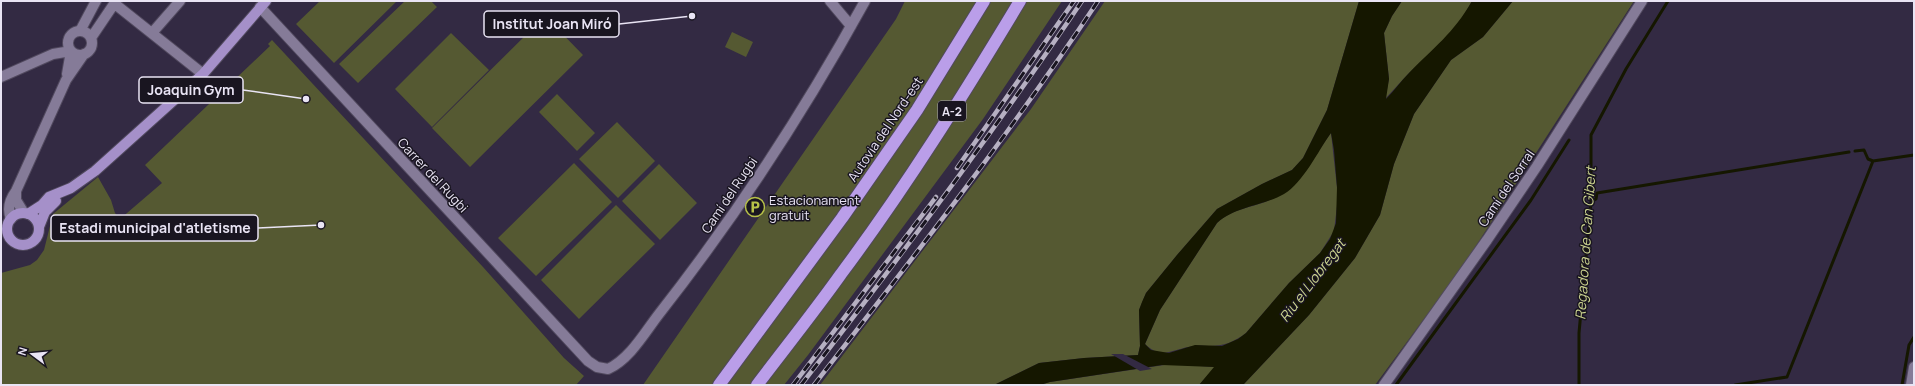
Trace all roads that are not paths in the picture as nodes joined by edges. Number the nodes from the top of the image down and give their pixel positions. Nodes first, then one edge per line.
1 (96, 1) edge
2 (180, 1) edge
3 (830, 1) edge
4 (865, 1) edge
5 (984, 1) edge
6 (1020, 1) edge
7 (1642, 1) edge
8 (116, 2) edge
9 (263, 4) edge
10 (851, 26) junction
11 (80, 31) junction
12 (152, 33) junction
13 (91, 38) junction
14 (72, 50) junction
15 (84, 54) junction
16 (203, 74) junction
17 (1, 77) edge
18 (66, 80) junction
19 (16, 191) junction
20 (63, 192) junction
21 (26, 214) junction
22 (7, 222) edge
23 (39, 228) junction
24 (1, 236) edge
25 (12, 240) junction
26 (588, 361) joint
27 (1914, 367) edge
28 (719, 385) edge
29 (757, 385) edge
30 (1384, 385) edge
31 (1911, 385) edge

1 - 11 street
2 - 12 street
3 - 10 street
4 - 10 street, Camí del Rugbi
5 - 28 highway, Autovia del Nord-est / A-2
6 - 29 highway, A-2
7 - 30 street, Camí del Sorral
8 - 12 street
8 - 13 street
9 - 16 main road
9 - 26 street, Carrer del Rugbi
10 - 26 street, Camí del Rugbi
11 - 13 street
11 - 14 street
12 - 16 street
13 - 15 street
14 - 15 street
14 - 17 street
14 - 18 street
15 - 18 street
16 - 20 main road
18 - 19 street
19 - 21 street
19 - 22 street
20 - 21 main road
20 - 23 main road
21 - 22 main road
21 - 23 main road
22 - 25 main road
23 - 25 main road
24 - 25 main road
27 - 31 street

